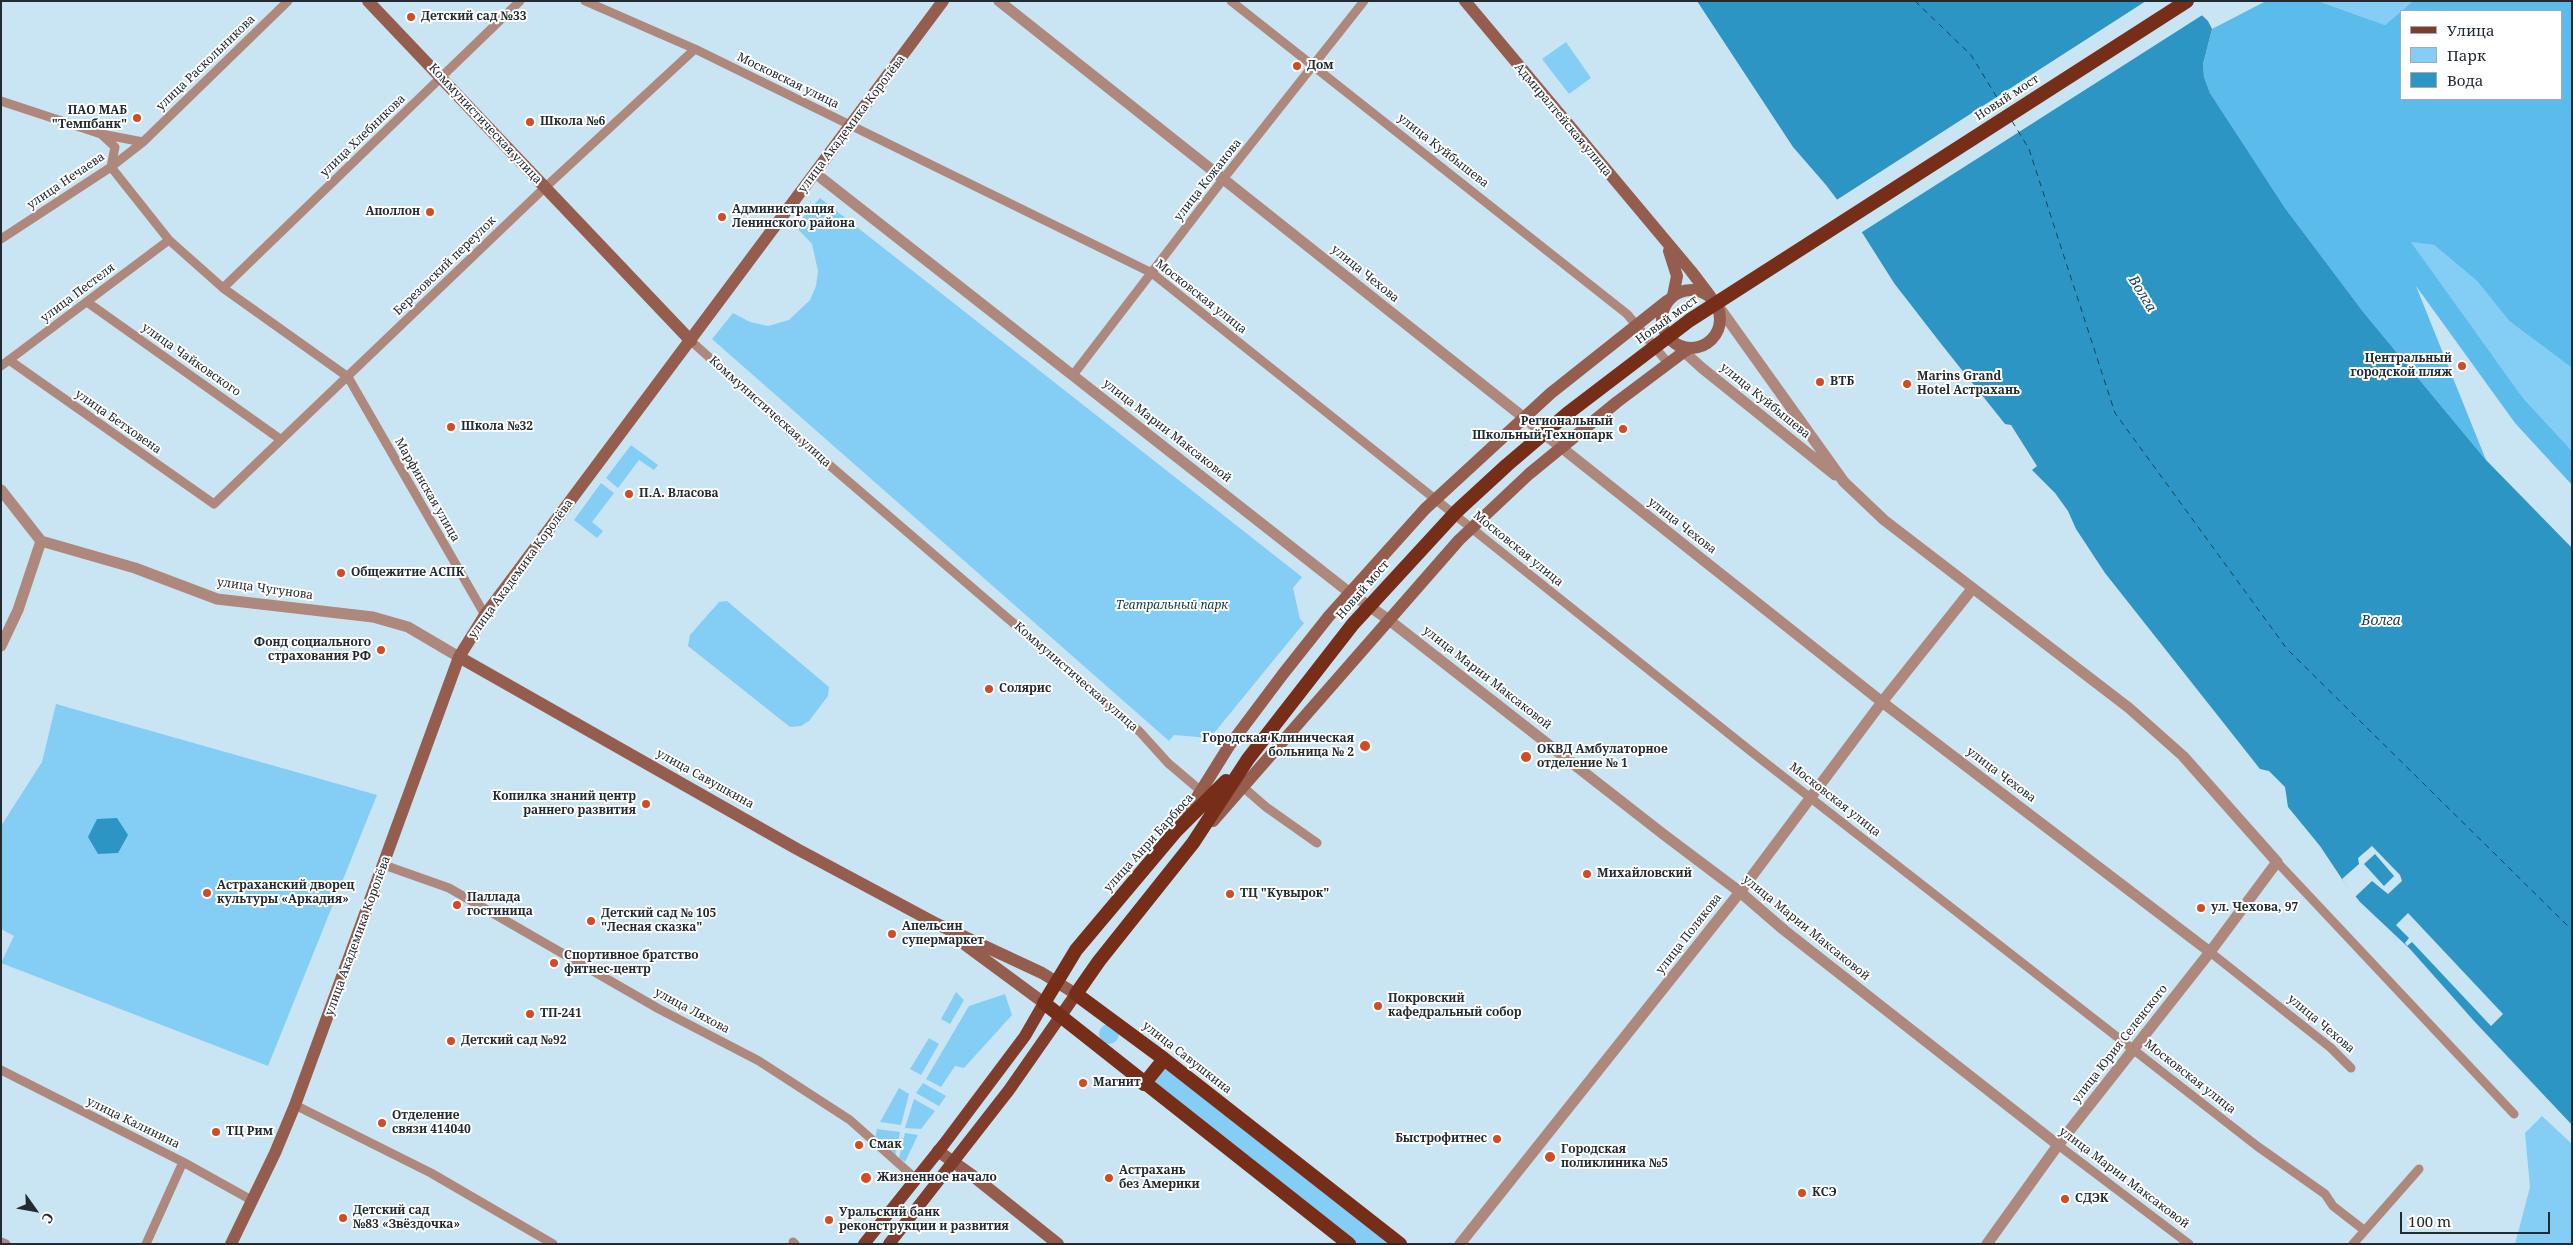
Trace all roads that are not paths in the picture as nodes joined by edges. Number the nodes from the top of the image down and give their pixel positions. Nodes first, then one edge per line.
1 (288, 1) edge
2 (368, 1) edge
3 (520, 1) edge
4 (586, 1) edge
5 (943, 1) edge
6 (999, 1) edge
7 (1231, 1) edge
8 (1364, 1) edge
9 (1465, 1) edge
10 (2187, 1) edge
11 (695, 49) junction
12 (1313, 66) junction
13 (441, 78) junction
14 (1, 101) edge
15 (852, 126) junction
16 (101, 134) junction
17 (143, 142) junction
18 (111, 167) junction
19 (815, 173) junction
20 (1224, 178) junction
21 (545, 188) junction
22 (1661, 238) junction
23 (1, 239) edge
24 (169, 240) junction
25 (1152, 273) junction
26 (223, 288) junction
27 (1670, 298) junction
28 (1713, 300) junction
29 (87, 302) junction
30 (1637, 325) junction
31 (691, 341) junction
32 (1686, 350) junction
33 (9, 360) junction
34 (1668, 363) junction
35 (1, 366) edge
36 (1072, 375) junction
37 (348, 377) junction
38 (1524, 417) junction
39 (280, 439) junction
40 (1562, 448) junction
41 (1844, 482) junction
42 (1, 490) edge
43 (1436, 498) junction
44 (214, 504) joint
45 (1472, 528) junction
46 (41, 541) junction
47 (1972, 589) junction
48 (1350, 593) junction
49 (485, 615) junction
50 (1389, 620) junction
51 (1, 646) edge
52 (459, 657) junction
53 (1882, 702) junction
54 (1248, 759) junction
55 (1243, 787) junction
56 (1201, 791) junction
57 (1810, 796) junction
58 (1176, 831) junction
59 (1193, 843) junction
60 (1317, 843) dead end
61 (2277, 862) junction
62 (384, 865) junction
63 (1740, 892) junction
64 (937, 924) junction
65 (2210, 952) junction
66 (1056, 982) junction
67 (1076, 994) junction
68 (1044, 1003) junction
69 (1061, 1016) junction
70 (2134, 1049) junction
71 (1164, 1059) junction
72 (2351, 1068) dead end
73 (1, 1070) edge
74 (1144, 1084) junction
75 (295, 1105) junction
76 (2514, 1114) dead end
77 (2058, 1145) junction
78 (938, 1151) junction
79 (183, 1162) junction
80 (954, 1163) junction
81 (2420, 1168) dead end
82 (916, 1179) junction
83 (253, 1201) junction
84 (2364, 1230) junction
85 (1, 1242) edge
86 (6, 1244) edge
87 (146, 1244) edge
88 (231, 1244) edge
89 (553, 1244) edge
90 (864, 1244) edge
91 (889, 1244) edge
92 (1058, 1244) edge
93 (1349, 1244) edge
94 (1400, 1244) edge
95 (1460, 1244) edge
96 (1987, 1244) edge
97 (2189, 1244) edge
98 (2353, 1244) edge

1 - 17 street, улица Раскольникова
2 - 13 main road, Коммунистическая улица
3 - 13 street, улица Хлебникова
4 - 11 street, Московская улица
5 - 15 main road, улица Академика Королёва
6 - 20 street, улица Чехова
7 - 12 street, улица Куйбышева
8 - 12 street, улица Кожанова
9 - 22 main road, Адмиралтейская улица
10 - 54 highway, Новый мост
11 - 15 street, Московская улица
11 - 21 street, Березовский переулок
12 - 20 street, улица Кожанова
12 - 30 street, улица Куйбышева
13 - 21 main road, Коммунистическая улица
13 - 26 street, улица Хлебникова
14 - 16 street
15 - 19 main road, улица Академика Королёва
15 - 25 street, Московская улица
16 - 17 street
16 - 18 street
17 - 18 street, улица Нечаева
18 - 23 street, улица Нечаева
18 - 24 street
19 - 31 main road, улица Академика Королёва
19 - 36 street, улица Марии Максаковой
20 - 25 street, улица Кожанова
20 - 38 street, улица Чехова
21 - 31 main road, Коммунистическая улица
21 - 37 street, Березовский переулок
22 - 27 main road
22 - 28 main road
24 - 26 street
24 - 29 street, улица Пестеля
25 - 36 street, улица Кожанова
25 - 43 street, Московская улица
26 - 37 street
27 - 28 main road
27 - 30 main road
27 - 32 main road
28 - 32 main road
28 - 41 street
29 - 33 street, улица Пестеля
29 - 39 street, улица Чайковского
30 - 34 street, улица Куйбышева
30 - 38 main road
31 - 49 main road, улица Академика Королёва
31 - 56 street, Коммунистическая улица
32 - 34 main road
32 - 41 street, улица Куйбышева
33 - 35 street, улица Пестеля
33 - 44 street, улица Бетховена
34 - 40 main road
36 - 48 street, улица Марии Максаковой
37 - 39 street, Березовский переулок
37 - 49 street, Марфинская улица
38 - 40 street, улица Чехова
38 - 43 main road
39 - 44 street, Березовский переулок
40 - 45 main road
40 - 53 street, улица Чехова
41 - 47 street
42 - 46 street
43 - 45 street, Московская улица
43 - 48 main road
45 - 50 main road
45 - 57 street, Московская улица
46 - 51 street
46 - 52 street, улица Чугунова
47 - 53 street, улица Полякова
47 - 61 street
48 - 50 street, улица Марии Максаковой
48 - 56 main road
49 - 52 main road, улица Академика Королёва
50 - 55 main road
50 - 63 street, улица Марии Максаковой
52 - 62 main road, улица Академика Королёва
52 - 64 main road, улица Савушкина
53 - 57 street, улица Полякова
53 - 65 street, улица Чехова
54 - 58 highway, улица Анри Барбюса
54 - 59 highway
55 - 59 main road
55 - 60 street
56 - 58 main road
57 - 63 street, улица Полякова
57 - 70 street, Московская улица
58 - 66 highway, улица Анри Барбюса
59 - 67 highway
61 - 65 street, улица Юрия Селенского
61 - 76 street
62 - 75 main road, улица Академика Королёва
62 - 82 street, улица Ляхова
63 - 77 street, улица Марии Максаковой
63 - 95 street, улица Полякова
64 - 66 main road, улица Савушкина
64 - 68 main road, улица Савушкина
65 - 70 street, улица Юрия Селенского
65 - 72 street, улица Чехова
66 - 67 main road, улица Савушкина
66 - 68 highway, улица Анри Барбюса
67 - 69 main road
67 - 71 highway, улица Савушкина
68 - 69 highway, улица Савушкина
68 - 78 main road, улица Анри Барбюса
69 - 74 highway, улица Савушкина
69 - 80 main road
70 - 77 street, улица Юрия Селенского
70 - 84 street, Московская улица
71 - 74 highway
71 - 94 highway, улица Савушкина
73 - 79 street, улица Калинина
74 - 93 highway, улица Савушкина
75 - 83 main road, улица Академика Королёва
75 - 89 street
77 - 96 street, улица Юрия Селенского
77 - 97 street, улица Марии Максаковой
78 - 80 main road
78 - 82 main road, улица Анри Барбюса
79 - 83 street, улица Калинина
79 - 87 street
80 - 91 main road
80 - 92 main road
81 - 84 street
82 - 90 main road, улица Анри Барбюса
83 - 88 main road, улица Академика Королёва
84 - 98 street
85 - 86 street

